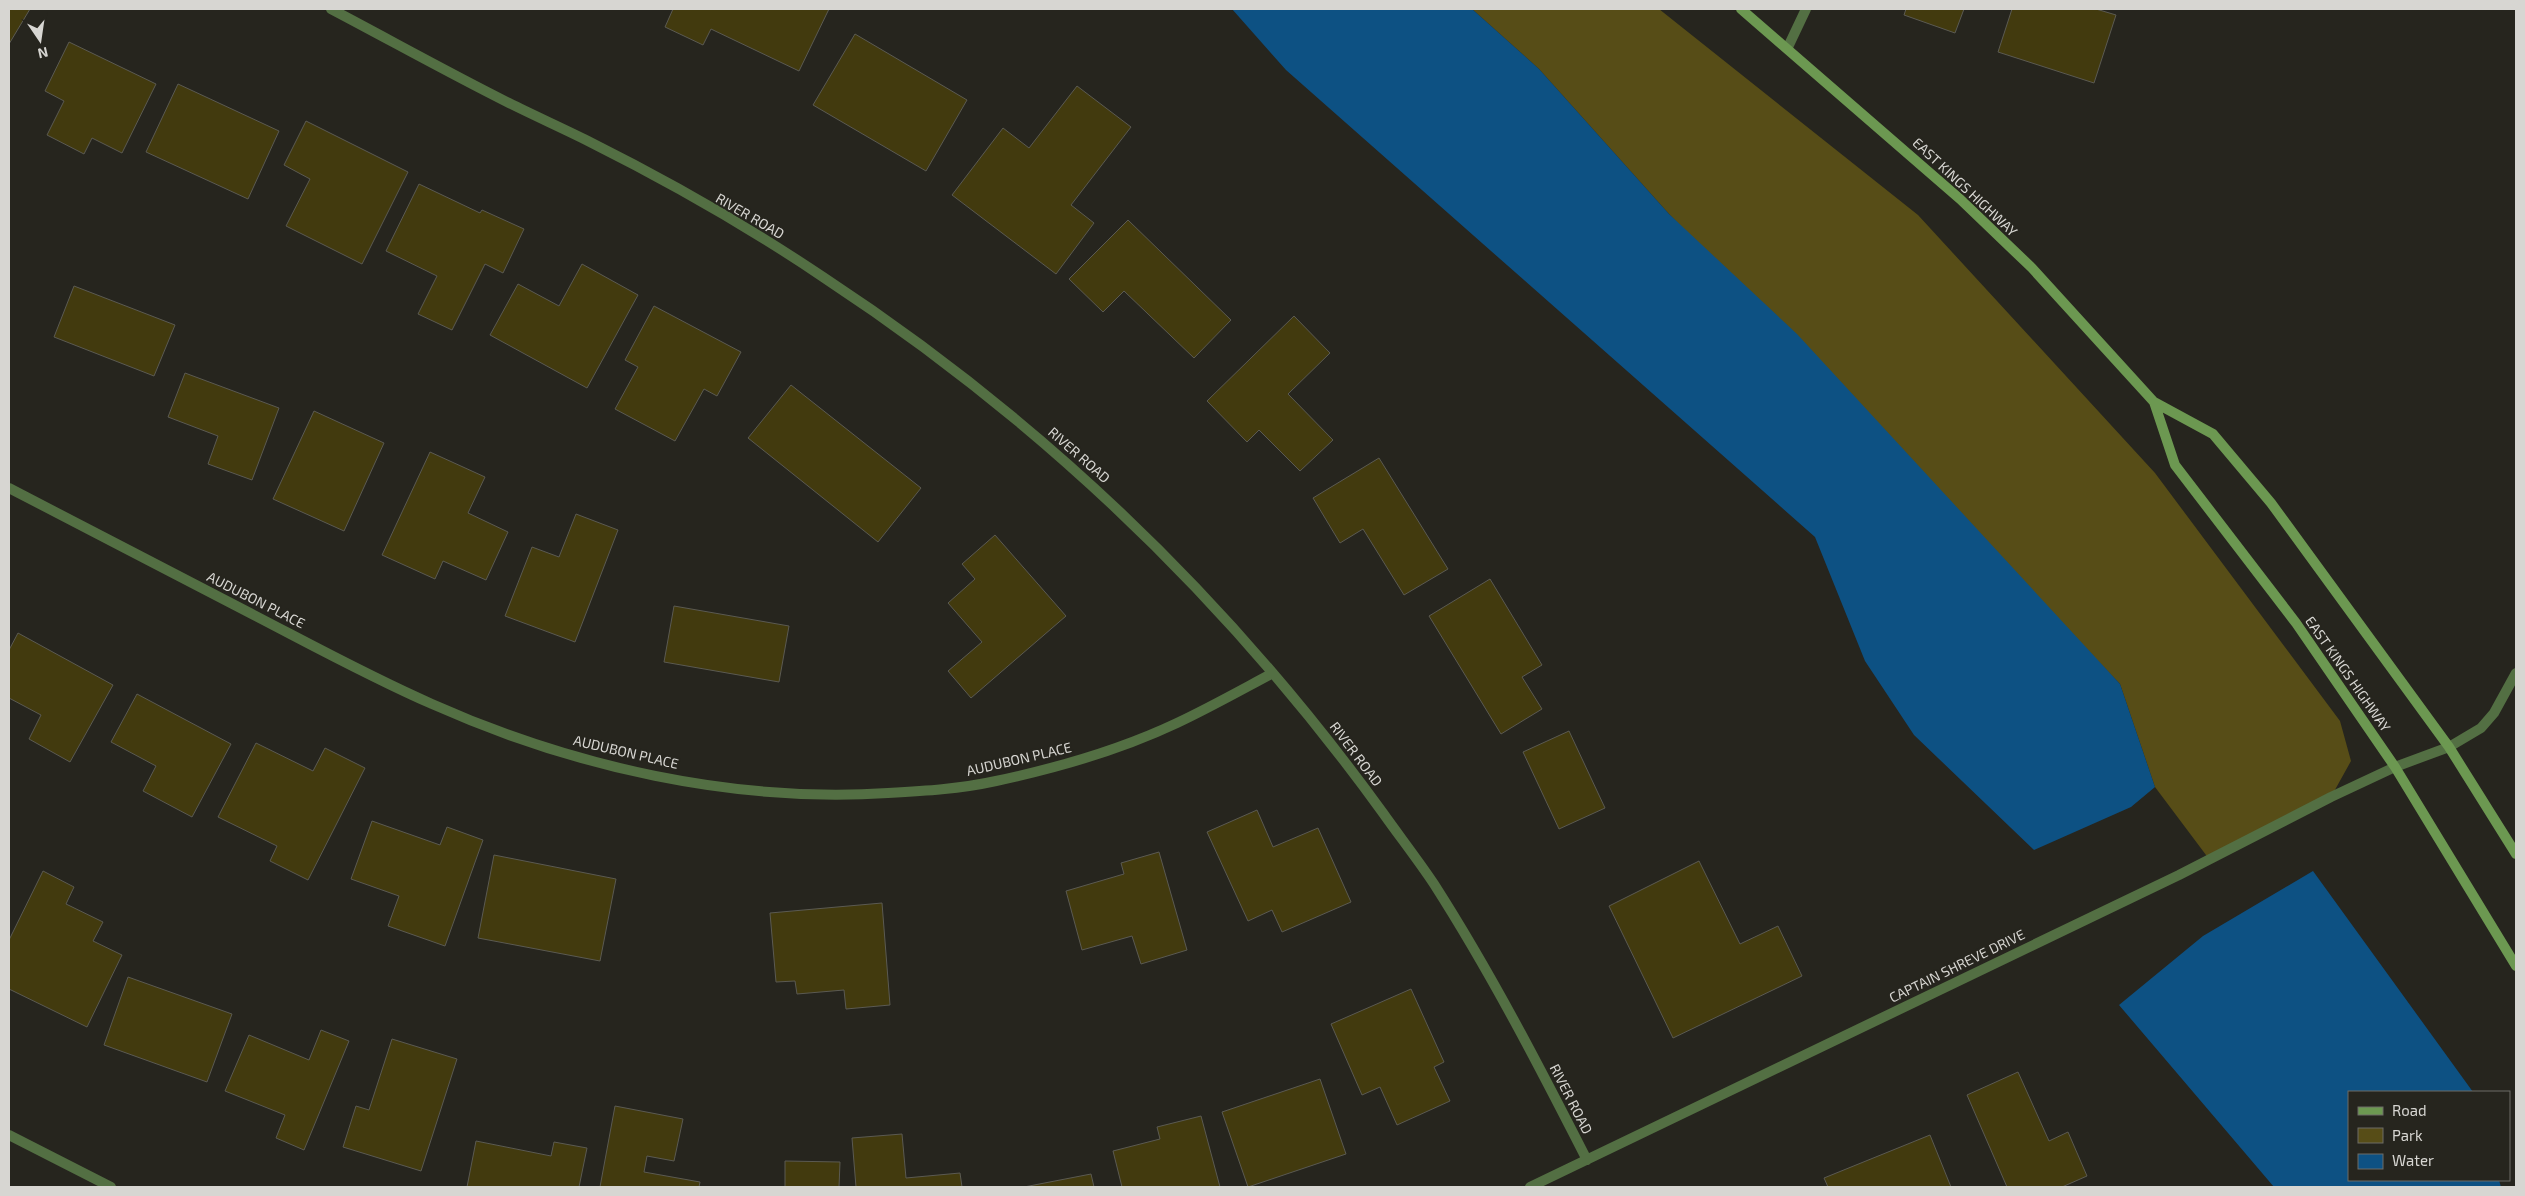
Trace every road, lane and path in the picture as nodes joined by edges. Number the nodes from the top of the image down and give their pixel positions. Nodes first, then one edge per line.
1 (331, 9) edge
2 (1741, 9) edge
3 (1806, 9) edge
4 (1788, 47) junction
5 (2154, 402) junction
6 (9, 488) edge
7 (1273, 673) junction
8 (2516, 673) edge
9 (2449, 747) junction
10 (2395, 767) junction
11 (2516, 854) edge
12 (2516, 966) edge
13 (9, 1135) edge
14 (1587, 1160) junction
15 (111, 1187) edge
16 (1530, 1187) edge

1 - 7 street, RIVER ROAD
2 - 4 main road, EAST KINGS HIGHWAY
3 - 4 street
4 - 5 main road, EAST KINGS HIGHWAY
5 - 9 main road, EAST KINGS HIGHWAY
5 - 10 main road, EAST KINGS HIGHWAY
6 - 7 street, AUDUBON PLACE
7 - 14 street, RIVER ROAD
8 - 9 street, CAPTAIN SHREVE DRIVE
9 - 10 street, CAPTAIN SHREVE DRIVE
9 - 11 main road, EAST KINGS HIGHWAY
10 - 12 main road, EAST KINGS HIGHWAY
10 - 14 street, CAPTAIN SHREVE DRIVE
13 - 15 street
14 - 16 street, CAPTAIN SHREVE DRIVE

